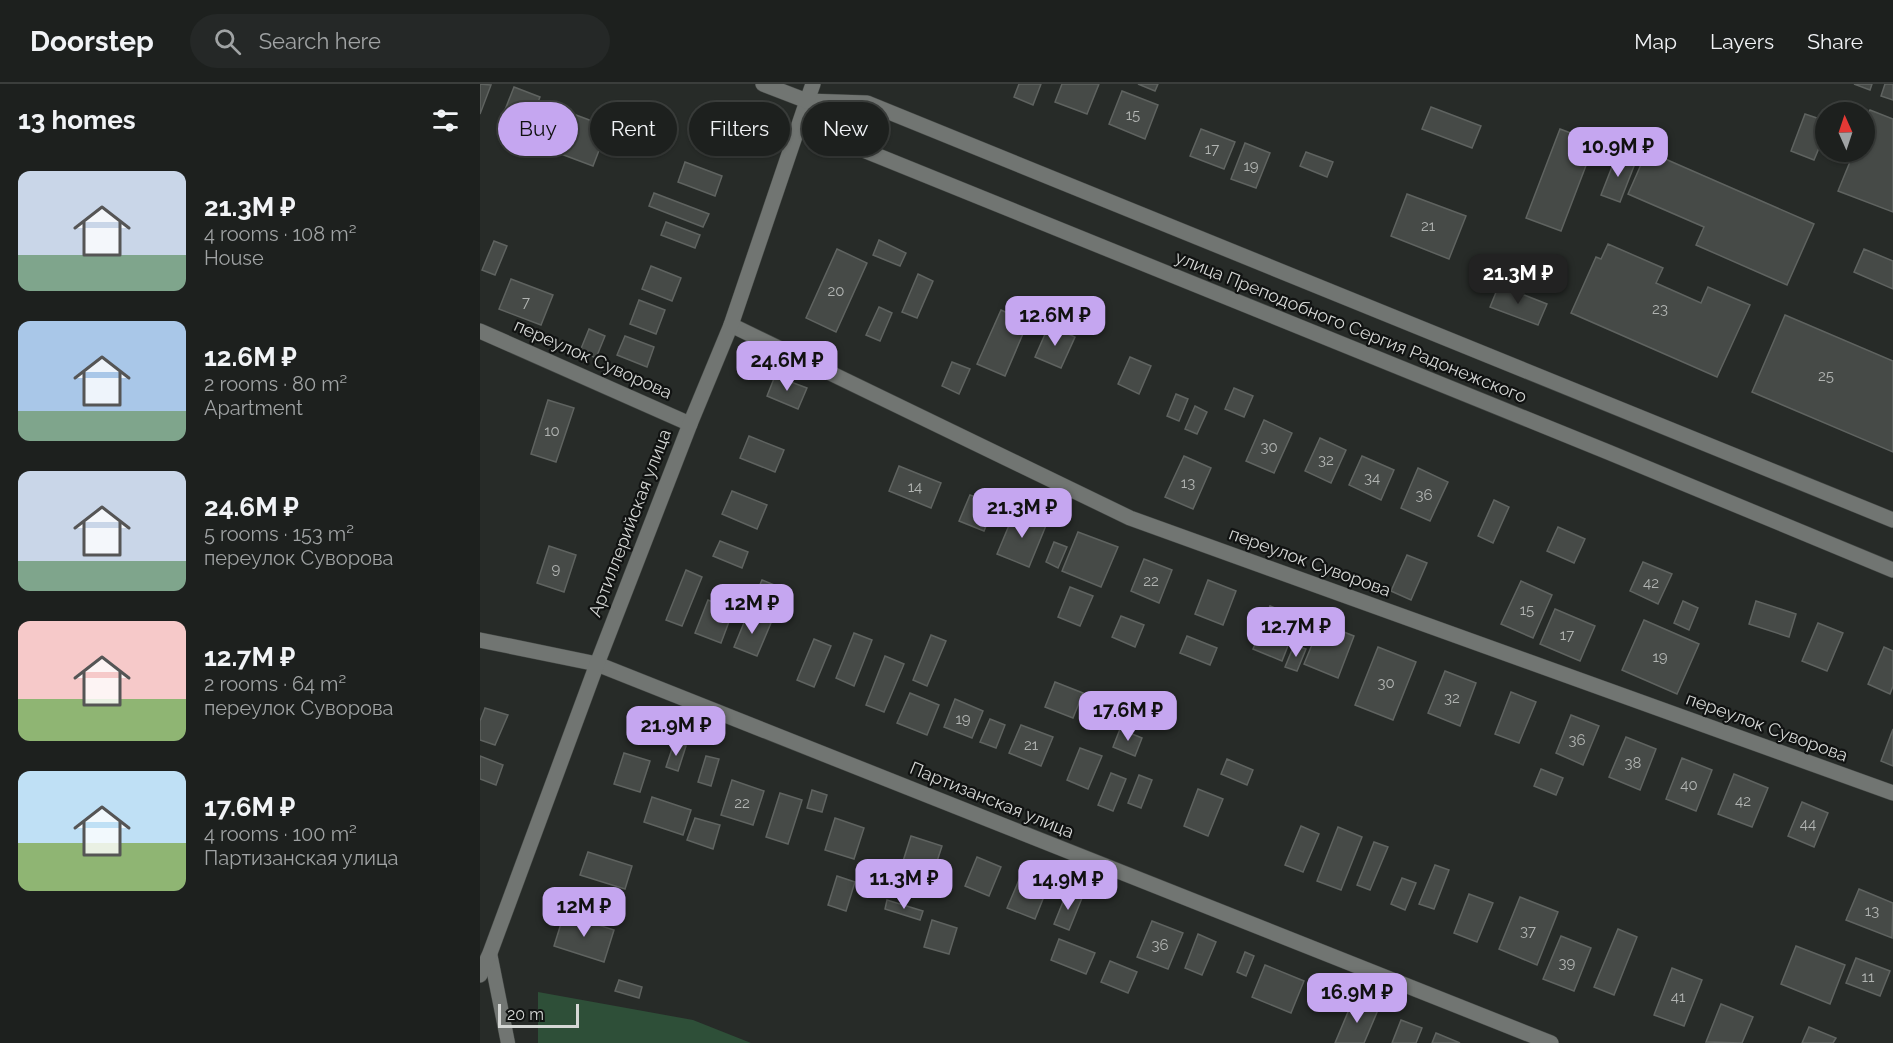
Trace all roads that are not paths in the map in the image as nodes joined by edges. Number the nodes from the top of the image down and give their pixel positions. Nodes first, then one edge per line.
1 (763, 84) edge
2 (813, 84) edge
3 (807, 101) junction
4 (731, 325) junction
5 (480, 331) edge
6 (690, 424) junction
7 (1893, 520) edge
8 (1893, 570) edge
9 (480, 640) edge
10 (597, 664) junction
11 (1893, 794) edge
12 (490, 953) junction
13 (480, 975) edge
14 (508, 1043) edge
15 (1551, 1043) edge

1 - 3 street, улица Преподобного Сергия Радонежского
2 - 3 street, Артиллерийская улица
3 - 4 street, Артиллерийская улица
3 - 7 street, улица Преподобного Сергия Радонежского
3 - 8 street, улица Преподобного Сергия Радонежского
4 - 6 street, Артиллерийская улица
4 - 11 street, переулок Суворова
5 - 6 street, переулок Суворова
6 - 10 street, Артиллерийская улица
9 - 10 street, Партизанская улица
10 - 12 street, Артиллерийская улица
10 - 15 street, Партизанская улица
12 - 13 street, Артиллерийская улица
12 - 14 lane

